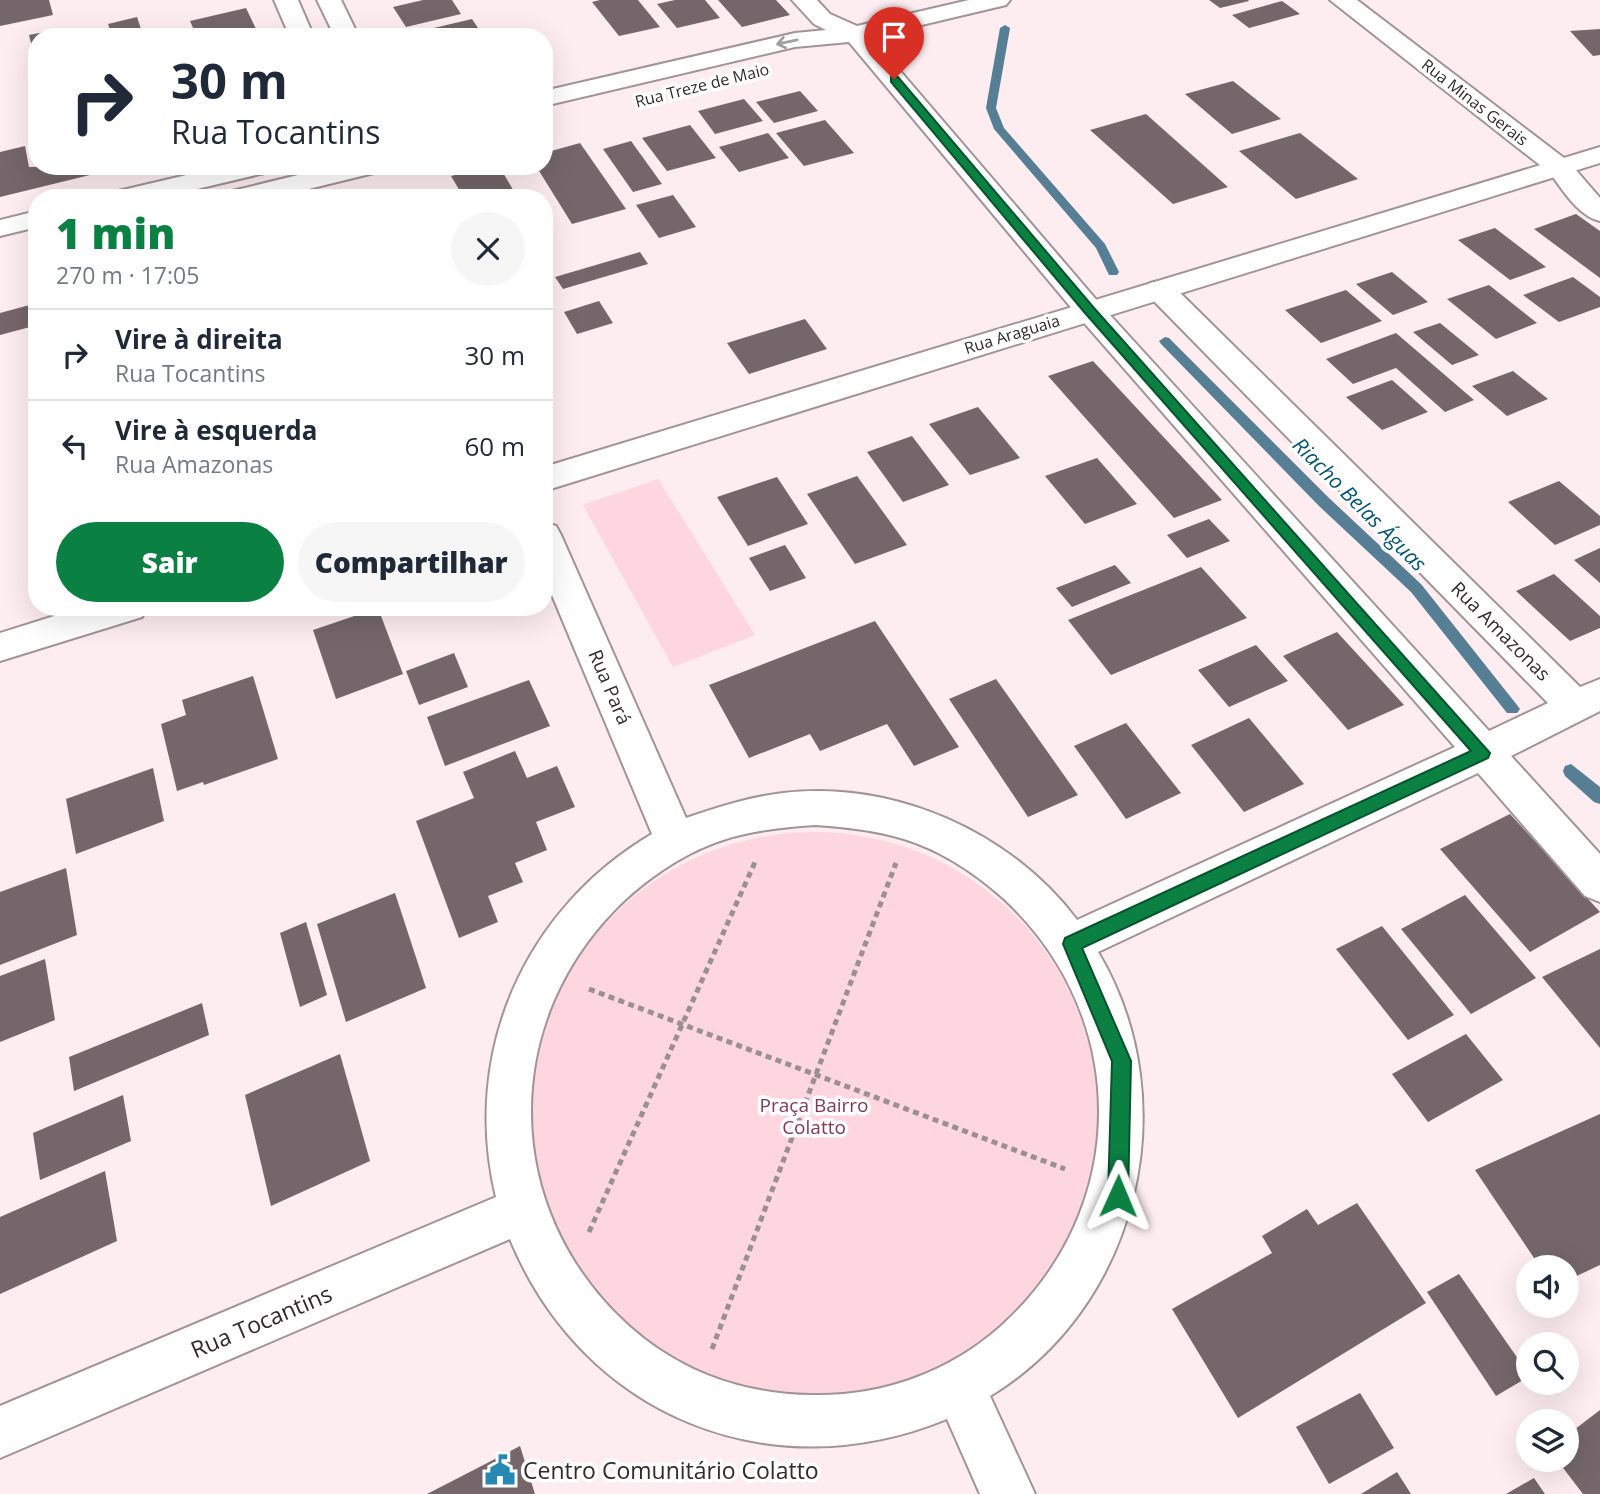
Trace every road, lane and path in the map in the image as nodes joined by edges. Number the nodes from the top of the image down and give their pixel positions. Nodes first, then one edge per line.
1 (286, 0) edge
2 (329, 0) edge
3 (804, 0) edge
4 (999, 0) edge
5 (1342, 0) edge
6 (853, 20) junction
7 (298, 28) edge
8 (343, 28) edge
9 (689, 77) junction
10 (553, 97) edge
11 (553, 104) edge
12 (618, 106) dead end
13 (565, 119) dead end
14 (1600, 155) edge
15 (1559, 167) junction
16 (222, 175) edge
17 (330, 175) edge
18 (162, 189) edge
19 (274, 189) edge
20 (1600, 213) edge
21 (28, 221) edge
22 (0, 228) edge
23 (28, 248) edge
24 (0, 255) edge
25 (1160, 290) junction
26 (1089, 310) junction
27 (553, 476) edge
28 (553, 556) edge
29 (100, 616) edge
30 (0, 647) edge
31 (1587, 699) edge
32 (1482, 753) junction
33 (774, 810) junction
34 (908, 822) junction
35 (675, 840) junction
36 (1600, 883) edge
37 (1071, 944) junction
38 (538, 977) junction
39 (682, 1024) junction
40 (815, 1075) junction
41 (1118, 1196) junction
42 (521, 1210) junction
43 (560, 1289) junction
44 (960, 1389) junction
45 (693, 1399) junction
46 (0, 1432) edge
47 (1007, 1494) edge

1 - 7 street
2 - 8 street
3 - 6 street
4 - 6 street, Rua Treze de Maio
5 - 15 street, Rua Minas Gerais
6 - 9 street, Rua Treze de Maio
6 - 26 street
9 - 10 street, Rua Treze de Maio
9 - 12 street, Rua Treze de Maio
11 - 13 street
14 - 15 street, Rua Araguaia
15 - 20 street, Rua Minas Gerais
15 - 25 street, Rua Araguaia
16 - 18 street
17 - 19 street
21 - 22 street
23 - 24 street
25 - 26 street, Rua Araguaia
25 - 31 street, Rua Amazonas
26 - 27 street, Rua Araguaia
26 - 32 street
28 - 35 street, Rua Pará
29 - 30 street
31 - 32 street
32 - 36 street
32 - 37 street
33 - 34 street
33 - 35 street
33 - 39 path
34 - 37 street
34 - 40 path
35 - 38 street
37 - 41 street
38 - 39 path
38 - 42 street
39 - 40 path
39 - 43 path
40 - 41 path
40 - 45 path
41 - 44 street
42 - 43 street
42 - 46 street, Rua Tocantins
43 - 45 street
44 - 45 street
44 - 47 street

